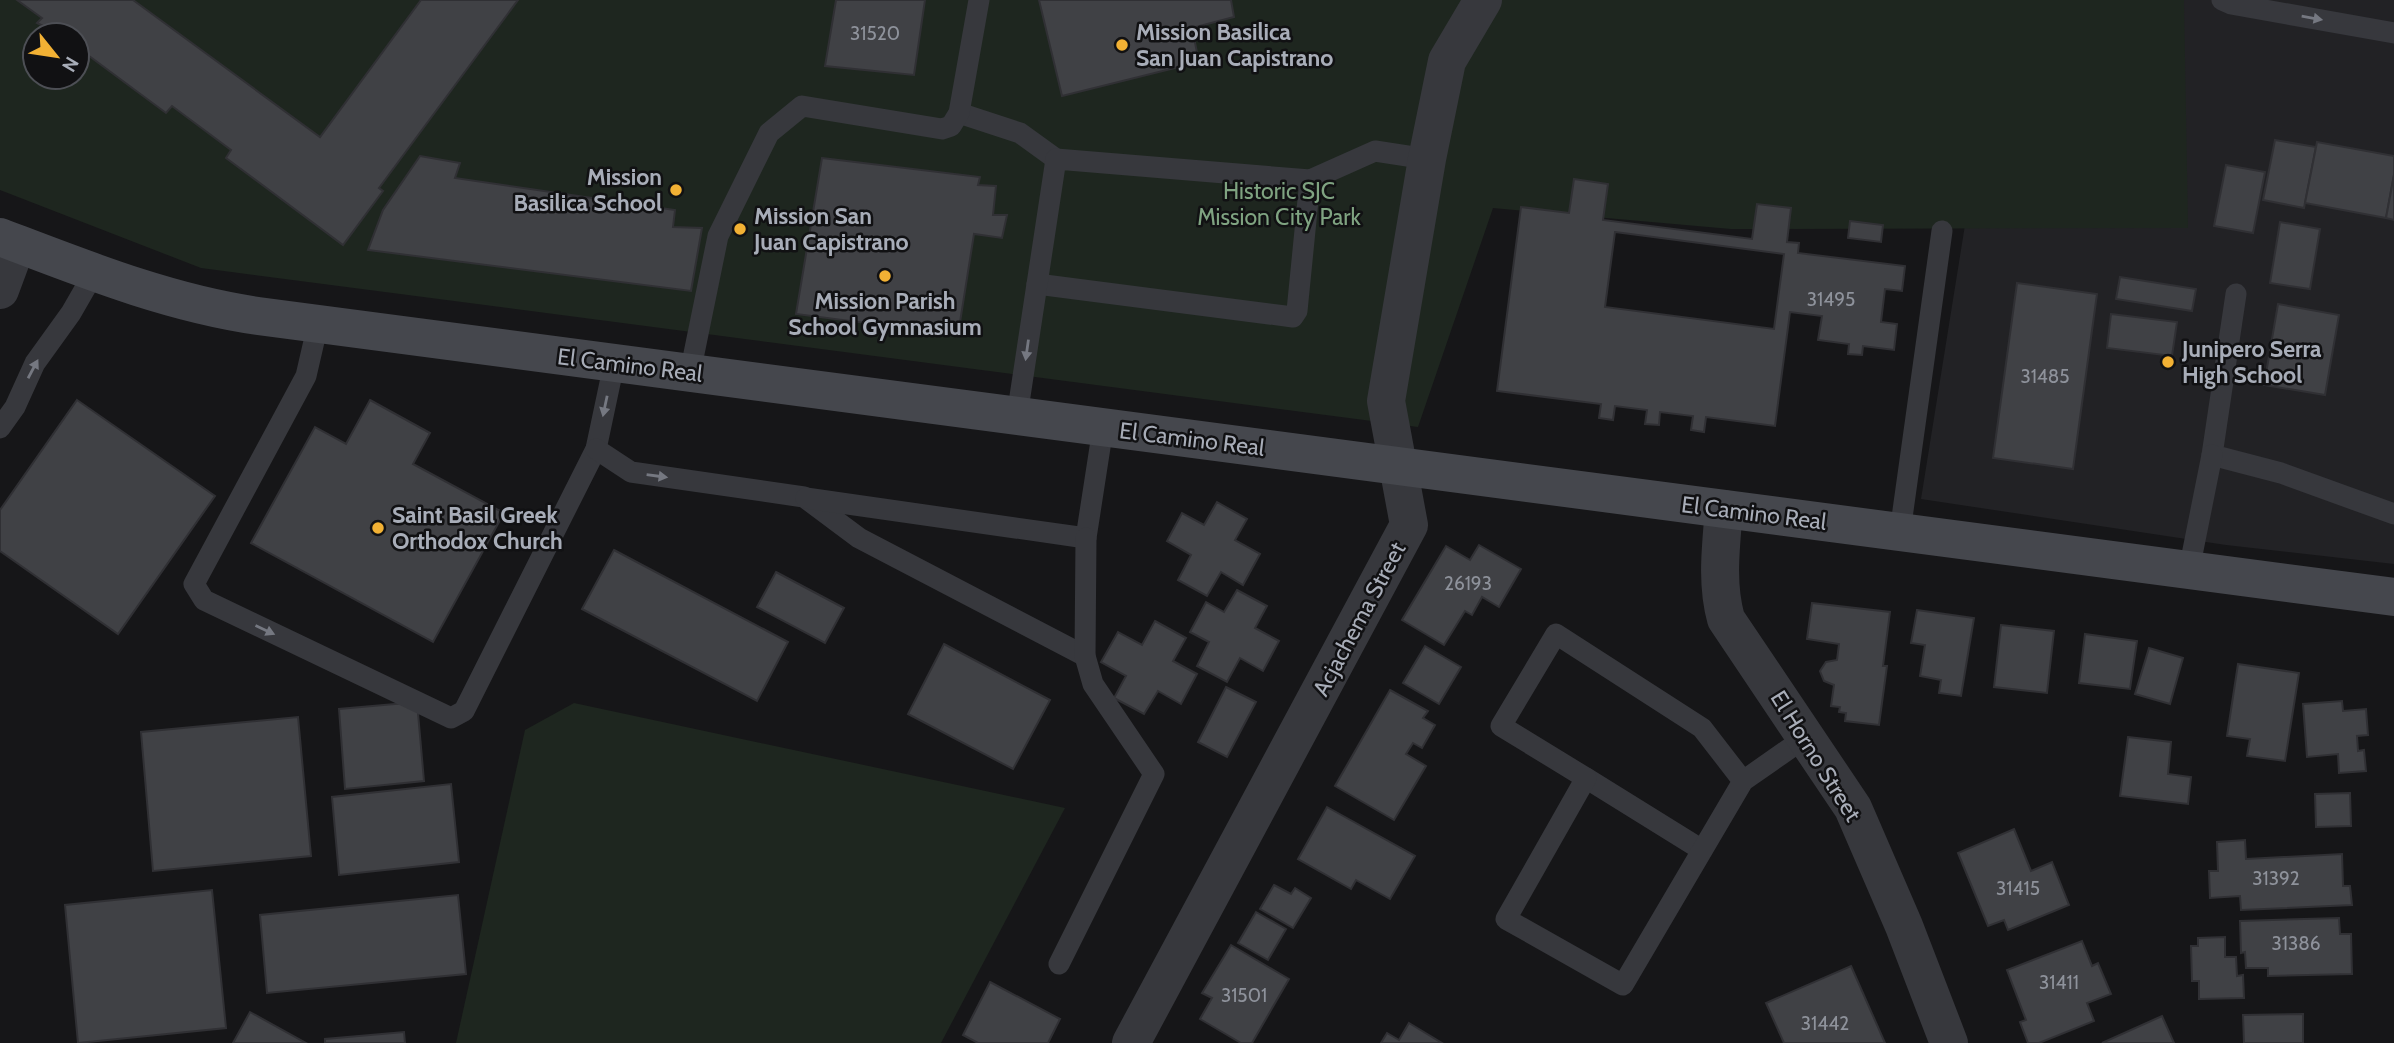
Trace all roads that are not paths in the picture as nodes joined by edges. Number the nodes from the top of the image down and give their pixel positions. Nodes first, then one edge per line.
1 (979, 0) edge
2 (1483, 0) edge
3 (2222, 0) edge
4 (2394, 33) edge
5 (959, 113) junction
6 (1056, 159) junction
7 (1427, 159) junction
8 (1310, 180) junction
9 (1942, 231) dead end
10 (9, 240) edge
11 (94, 273) junction
12 (1037, 284) junction
13 (0, 290) edge
14 (2236, 294) dead end
15 (318, 324) junction
16 (614, 363) junction
17 (690, 373) junction
18 (1017, 416) junction
19 (0, 428) edge
20 (1103, 428) junction
21 (596, 449) junction
22 (2212, 455) junction
23 (1398, 466) junction
24 (804, 497) junction
25 (1724, 509) junction
26 (2394, 514) edge
27 (1900, 532) junction
28 (1086, 538) junction
29 (2189, 570) junction
30 (2394, 597) edge
31 (1085, 656) junction
32 (1805, 737) junction
33 (1586, 778) junction
34 (1743, 781) junction
35 (1702, 850) junction
36 (1059, 964) dead end
37 (1131, 1043) edge
38 (1949, 1043) edge

1 - 5 lane
2 - 7 street, Acjachema Street
3 -> 4 lane
5 - 6 lane
5 - 17 lane
6 - 8 lane
6 - 12 lane
7 - 8 lane
7 - 23 street, Acjachema Street
8 - 12 lane
9 - 27 lane
10 - 11 street, El Camino Real
10 - 13 street
11 - 15 street, El Camino Real
19 -> 11 lane
12 -> 18 lane
14 - 22 lane
15 - 16 street, El Camino Real
15 -> 21 lane
16 - 17 street, El Camino Real
16 -> 21 lane
17 - 18 street, El Camino Real
18 - 20 street, El Camino Real
20 - 23 street, El Camino Real
20 - 28 lane
21 -> 24 lane
22 - 26 lane
22 - 29 lane
23 - 25 street, El Camino Real
23 - 37 street, Acjachema Street
24 - 28 lane
24 - 31 lane
25 - 27 street, El Camino Real
25 - 32 street, El Horno Street
27 - 29 street, El Camino Real
28 - 31 lane
29 - 30 street, El Camino Real
31 - 36 lane
32 - 34 lane
32 - 38 street, El Horno Street
33 - 34 lane
33 - 35 lane
33 - 35 lane
34 - 35 lane

